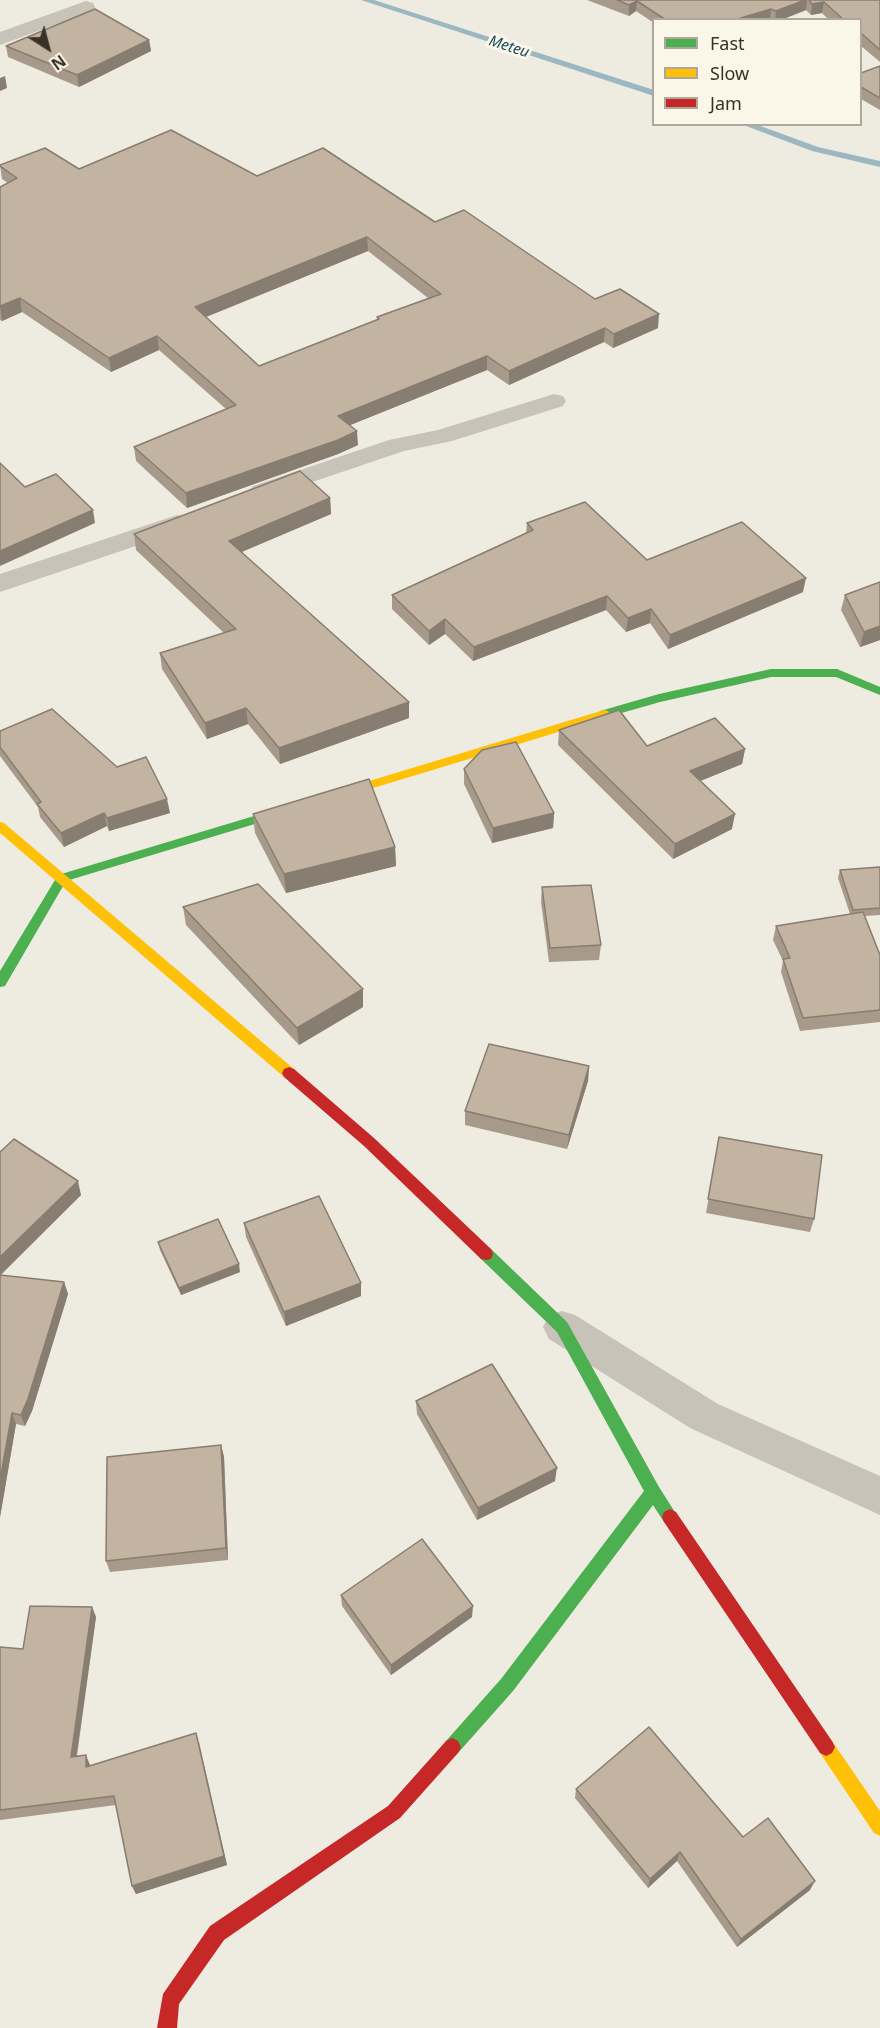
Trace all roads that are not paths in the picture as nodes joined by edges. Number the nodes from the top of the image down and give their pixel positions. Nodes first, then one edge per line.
1 (86, 7) dead end
2 (0, 39) edge
3 (554, 401) dead end
4 (245, 498) edge
5 (204, 513) edge
6 (0, 583) edge
7 (880, 691) edge
8 (0, 826) edge
9 (62, 878) junction
10 (0, 982) edge
11 (562, 1327) junction
12 (653, 1492) junction
13 (880, 1496) edge
14 (880, 1827) edge
15 (167, 2028) edge

1 - 2 street
3 - 4 street
5 - 6 street
7 - 9 street
8 - 9 street
9 - 10 street
9 - 11 street
11 - 12 street
11 - 13 street
12 - 14 street
12 - 15 street

